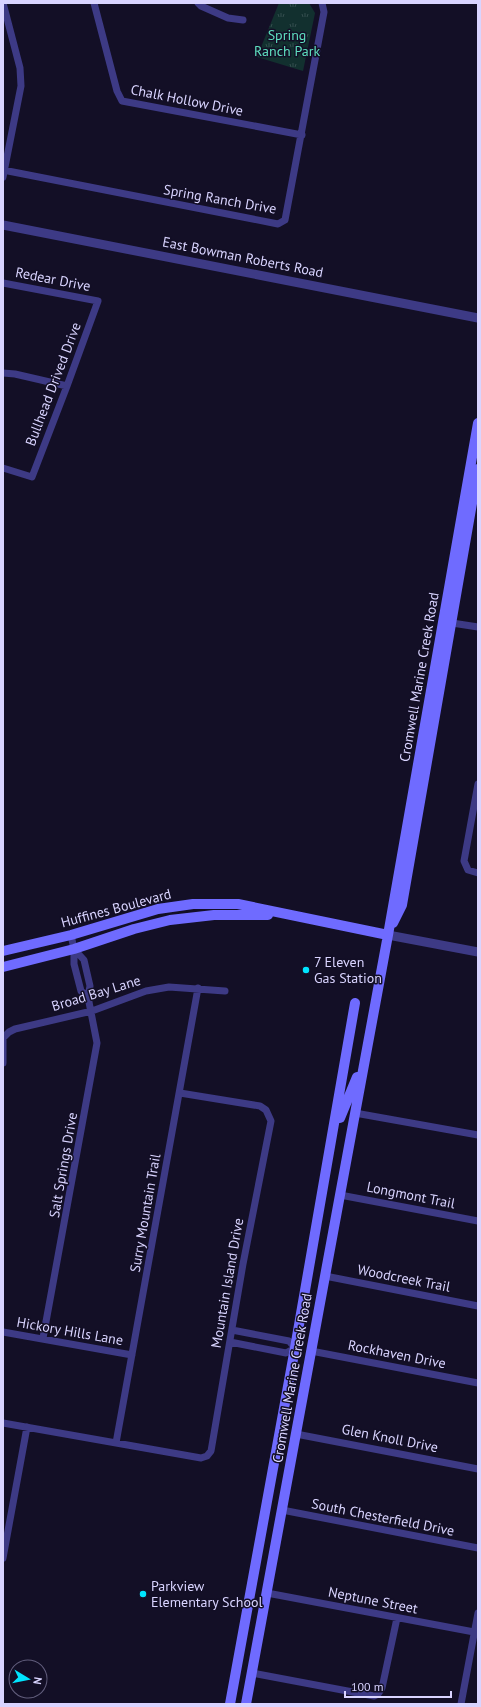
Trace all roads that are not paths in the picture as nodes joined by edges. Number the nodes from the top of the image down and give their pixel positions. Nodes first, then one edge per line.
1 (4, 3) edge
2 (94, 3) edge
3 (198, 3) edge
4 (322, 3) edge
5 (243, 20) dead end
6 (302, 135) junction
7 (3, 172) edge
8 (3, 225) edge
9 (3, 283) edge
10 (98, 301) joint
11 (478, 318) edge
12 (3, 373) edge
13 (67, 386) junction
14 (478, 423) edge
15 (3, 468) edge
16 (478, 469) edge
17 (452, 622) junction
18 (478, 627) edge
19 (478, 784) edge
20 (478, 873) edge
21 (285, 914) junction
22 (70, 935) junction
23 (388, 935) junction
24 (74, 949) junction
25 (3, 951) edge
26 (478, 952) edge
27 (3, 967) edge
28 (198, 988) junction
29 (225, 991) dead end
30 (88, 997) junction
31 (355, 1003) dead end
32 (92, 1011) junction
33 (365, 1058) junction
34 (3, 1063) edge
35 (180, 1094) junction
36 (355, 1113) junction
37 (333, 1134) junction
38 (478, 1136) edge
39 (340, 1195) junction
40 (478, 1221) edge
41 (325, 1276) junction
42 (478, 1306) edge
43 (232, 1330) junction
44 (3, 1332) edge
45 (43, 1338) junction
46 (230, 1342) junction
47 (295, 1348) junction
48 (311, 1351) junction
49 (132, 1355) junction
50 (478, 1383) edge
51 (3, 1423) edge
52 (27, 1428) junction
53 (296, 1434) junction
54 (116, 1443) junction
55 (478, 1469) edge
56 (282, 1510) junction
57 (6, 1520) edge
58 (478, 1548) edge
59 (3, 1558) edge
60 (252, 1590) junction
61 (267, 1593) junction
62 (478, 1613) edge
63 (397, 1618) junction
64 (474, 1632) junction
65 (252, 1673) junction
66 (230, 1704) edge
67 (246, 1704) edge
68 (461, 1704) edge

1 - 7 street
2 - 6 street, Chalk Hollow Drive
3 - 5 street
4 - 6 street, Spring Ranch Drive
6 - 7 street, Spring Ranch Drive
8 - 11 street, East Bowman Roberts Road
9 - 10 street, Redear Drive
10 - 13 street, Bullhead Drived Drive
12 - 13 street
13 - 15 street, Bullhead Drived Drive
14 - 23 main road, Cromwell Marine Creek Road
16 - 17 main road, Cromwell Marine Creek Road
17 - 18 street
17 - 23 main road, Cromwell Marine Creek Road
19 - 20 street
21 - 22 main road, Huffines Boulevard
21 - 23 main road, Huffines Boulevard
21 - 24 main road, Huffines Boulevard
22 - 24 street, Salt Springs Drive
22 - 25 main road, Huffines Boulevard
23 - 26 street
23 - 33 main road, Cromwell Marine Creek Road
24 - 27 main road, Huffines Boulevard
24 - 30 street, Salt Springs Drive
24 - 30 street, Salt Springs Drive
28 - 29 street, Broad Bay Lane
28 - 32 street, Broad Bay Lane
28 - 35 street, Surry Mountain Trail
30 - 32 street, Salt Springs Drive
31 - 37 main road, Cromwell Marine Creek Road
32 - 34 street, Broad Bay Lane
32 - 45 street, Salt Springs Drive
33 - 36 main road, Cromwell Marine Creek Road
33 - 37 main road, Cromwell Marine Creek Road
35 - 43 street, Mountain Island Drive
35 - 49 street, Surry Mountain Trail
36 - 38 street
36 - 39 main road, Cromwell Marine Creek Road
37 - 47 main road, Cromwell Marine Creek Road
39 - 40 street, Longmont Trail
39 - 41 main road, Cromwell Marine Creek Road
41 - 42 street, Woodcreek Trail
41 - 48 main road, Cromwell Marine Creek Road
43 - 46 street, Mountain Island Drive
43 - 47 street
44 - 45 street, Hickory Hills Lane
45 - 49 street, Hickory Hills Lane
46 - 47 street
46 - 54 street, Mountain Island Drive
47 - 48 main road
47 - 60 main road, Cromwell Marine Creek Road
48 - 50 street, Rockhaven Drive
48 - 53 main road, Cromwell Marine Creek Road
49 - 54 street, Surry Mountain Trail
51 - 52 street
52 - 54 street
52 - 57 street
53 - 55 street, Glen Knoll Drive
53 - 56 main road, Cromwell Marine Creek Road
56 - 58 street, South Chesterfield Drive
56 - 61 main road, Cromwell Marine Creek Road
57 - 59 street
60 - 61 main road
60 - 66 main road, Cromwell Marine Creek Road
61 - 63 street, Neptune Street
61 - 65 main road, Cromwell Marine Creek Road
62 - 64 street
63 - 64 street, Neptune Street
63 - 65 street
64 - 68 street
65 - 67 main road, Cromwell Marine Creek Road

